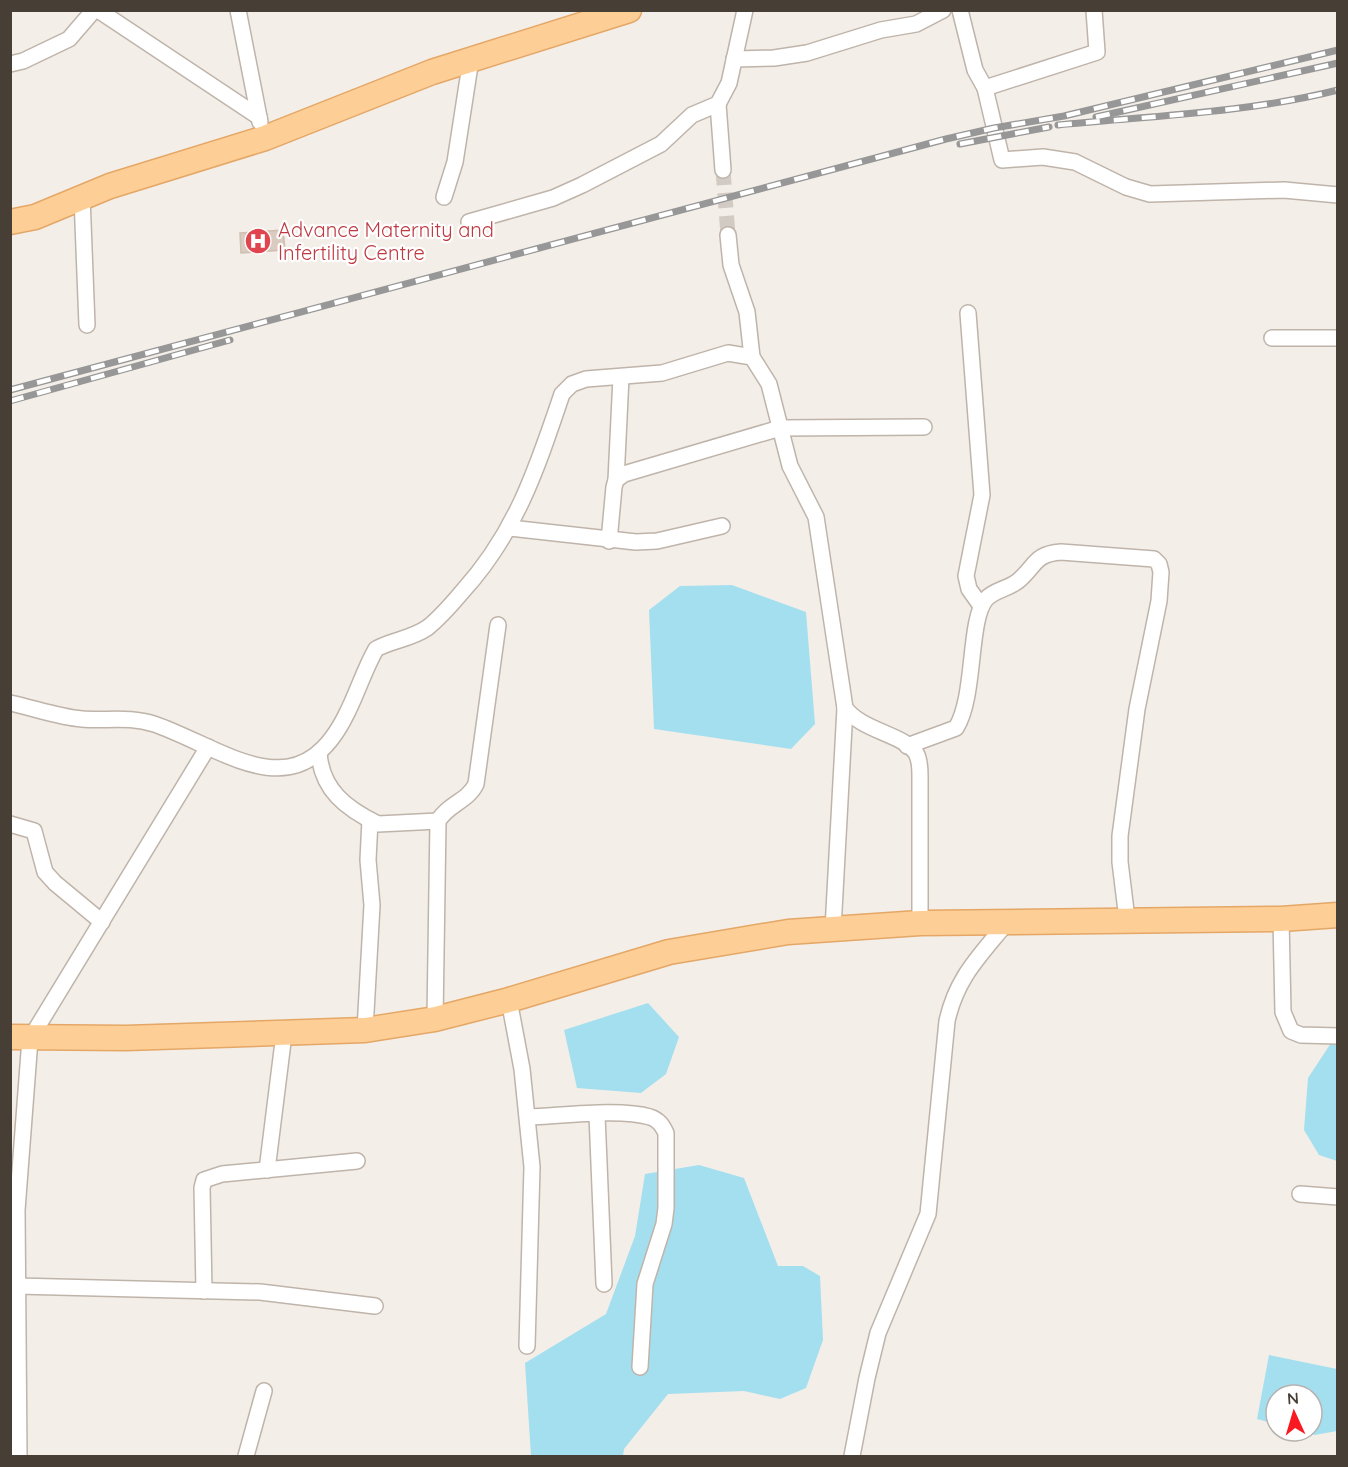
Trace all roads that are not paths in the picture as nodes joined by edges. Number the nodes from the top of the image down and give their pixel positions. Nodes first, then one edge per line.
1 (96, 10) edge
2 (238, 10) edge
3 (628, 10) edge
4 (745, 10) edge
5 (943, 10) edge
6 (960, 10) edge
7 (1094, 10) edge
8 (471, 59) junction
9 (734, 59) junction
10 (10, 64) edge
11 (986, 88) junction
12 (718, 104) junction
13 (262, 128) junction
14 (723, 170) tunnel mouth
15 (1338, 195) edge
16 (82, 197) junction
17 (444, 197) dead end
18 (10, 222) edge
19 (469, 222) dead end
20 (729, 236) tunnel mouth
21 (968, 313) dead end
22 (87, 325) dead end
23 (1338, 338) edge
24 (1272, 339) dead end
25 (752, 357) junction
26 (621, 377) junction
27 (924, 427) dead end
28 (780, 428) junction
29 (616, 480) junction
30 (722, 526) dead end
31 (510, 528) junction
32 (609, 541) junction
33 (981, 606) junction
34 (498, 626) dead end
35 (10, 703) edge
36 (845, 708) junction
37 (907, 746) junction
38 (208, 747) junction
39 (319, 752) junction
40 (370, 820) junction
41 (438, 821) junction
42 (10, 824) edge
43 (1338, 915) edge
44 (1127, 919) junction
45 (1281, 919) junction
46 (1008, 921) junction
47 (102, 922) junction
48 (920, 923) junction
49 (833, 928) junction
50 (509, 1000) junction
51 (435, 1018) junction
52 (365, 1030) junction
53 (284, 1034) junction
54 (1338, 1036) edge
55 (20, 1038) edge
56 (597, 1115) junction
57 (528, 1117) junction
58 (357, 1161) dead end
59 (267, 1170) junction
60 (1300, 1194) dead end
61 (1338, 1197) edge
62 (604, 1284) dead end
63 (17, 1286) junction
64 (204, 1291) junction
65 (375, 1306) dead end
66 (526, 1346) dead end
67 (640, 1367) dead end
68 (264, 1391) dead end
69 (19, 1456) edge
70 (246, 1456) edge
71 (852, 1456) edge

1 - 10 street
1 - 13 street
2 - 13 street
3 - 8 main road
4 - 9 street
5 - 9 street
6 - 11 street
7 - 11 street
8 - 13 main road
8 - 17 street
9 - 12 street
11 - 15 street
12 - 14 street
12 - 19 street
13 - 16 main road
16 - 18 main road
16 - 22 street
20 - 25 street
21 - 33 street
23 - 24 street
25 - 26 street
25 - 28 street
26 - 29 street
26 - 31 street
27 - 28 street
28 - 29 street
28 - 36 street
29 - 32 street
30 - 32 street
31 - 32 street
31 - 39 street
33 - 37 street
33 - 44 street
34 - 41 street
35 - 38 street
36 - 37 street
36 - 49 street
37 - 48 street
38 - 39 street
38 - 47 street
39 - 40 street
40 - 41 street
40 - 52 street
41 - 51 street
42 - 47 street
43 - 45 main road
44 - 45 main road
44 - 46 main road
45 - 54 street
46 - 48 main road
46 - 71 street
47 - 55 street
48 - 49 main road
49 - 50 main road
50 - 51 main road
50 - 57 street
51 - 52 main road
52 - 53 main road
53 - 55 main road
53 - 59 street
55 - 63 street
56 - 57 street
56 - 62 street
56 - 67 street
57 - 66 street
58 - 59 street
59 - 64 street
60 - 61 street
63 - 64 street
63 - 69 street
64 - 65 street
68 - 70 street

